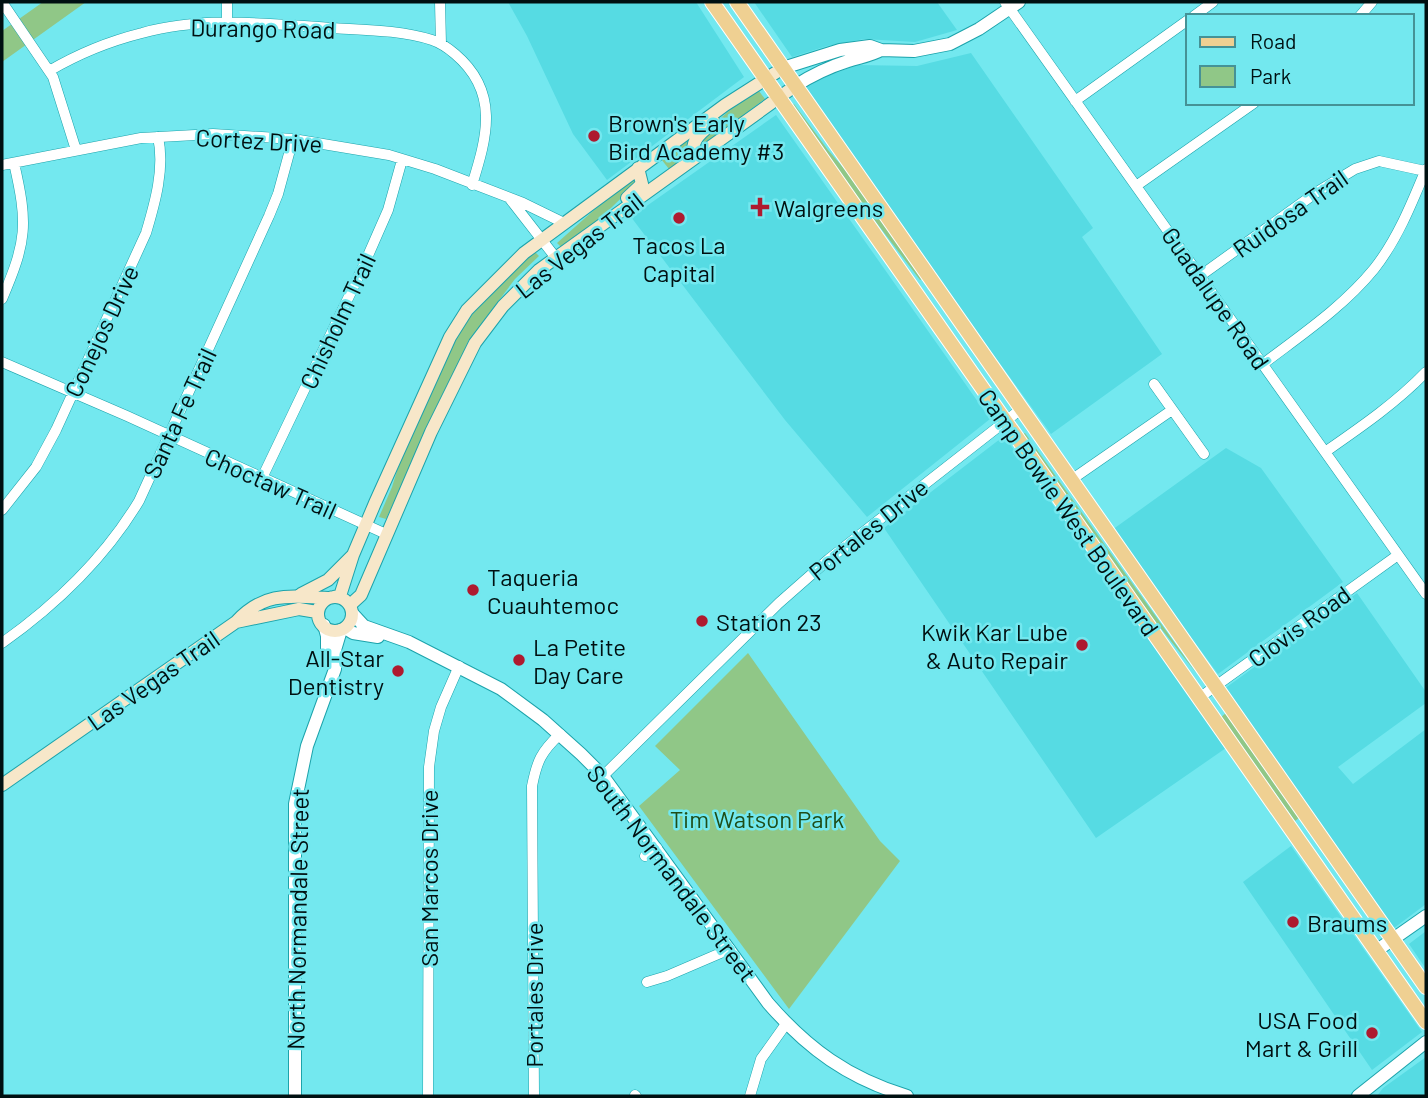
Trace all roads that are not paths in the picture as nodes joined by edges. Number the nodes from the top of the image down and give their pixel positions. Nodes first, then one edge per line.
1 (2, 2) edge
2 (227, 2) edge
3 (440, 2) edge
4 (712, 2) edge
5 (737, 2) edge
6 (1213, 2) edge
7 (1011, 4) edge
8 (1197, 14) edge
9 (1186, 21) edge
10 (227, 24) junction
11 (441, 44) junction
12 (881, 50) junction
13 (783, 68) junction
14 (49, 71) junction
15 (766, 79) junction
16 (795, 86) junction
17 (779, 97) junction
18 (1075, 101) junction
19 (725, 105) junction
20 (1251, 105) edge
21 (158, 137) junction
22 (293, 139) junction
23 (76, 150) junction
24 (695, 158) junction
25 (402, 160) junction
26 (14, 163) junction
27 (2, 165) edge
28 (638, 169) junction
29 (1426, 170) edge
30 (472, 185) junction
31 (1136, 186) junction
32 (510, 199) junction
33 (608, 221) junction
34 (564, 223) junction
35 (542, 239) junction
36 (556, 258) junction
37 (1200, 276) junction
38 (935, 285) junction
39 (919, 297) junction
40 (2, 299) edge
41 (2, 362) edge
42 (1263, 364) junction
43 (1426, 372) edge
44 (1154, 384) dead end
45 (73, 393) junction
46 (1021, 409) junction
47 (1172, 410) junction
48 (1006, 421) junction
49 (169, 436) junction
50 (1325, 452) junction
51 (1204, 454) dead end
52 (262, 478) junction
53 (1071, 480) junction
54 (2, 510) edge
55 (366, 526) junction
56 (386, 534) junction
57 (353, 555) junction
58 (1398, 555) junction
59 (1426, 594) edge
60 (299, 595) junction
61 (331, 597) junction
62 (351, 609) junction
63 (317, 612) junction
64 (236, 622) junction
65 (324, 625) junction
66 (343, 629) junction
67 (393, 637) junction
68 (2, 643) edge
69 (459, 666) junction
70 (1216, 686) junction
71 (1199, 698) junction
72 (322, 703) junction
73 (560, 734) junction
74 (603, 776) junction
75 (2, 785) edge
76 (1321, 836) junction
77 (657, 848) junction
78 (1304, 848) junction
79 (645, 856) dead end
80 (1426, 916) edge
81 (1394, 939) junction
82 (730, 949) junction
83 (1376, 951) junction
84 (647, 982) dead end
85 (1426, 986) edge
86 (1426, 1022) edge
87 (786, 1024) junction
88 (1426, 1042) edge
89 (883, 1093) edge
90 (295, 1096) edge
91 (428, 1096) edge
92 (534, 1096) edge
93 (750, 1096) edge
94 (906, 1096) edge
95 (1357, 1096) edge

1 - 14 street
2 - 10 street
3 - 11 street
4 - 15 main road, Camp Bowie West Boulevard
5 - 13 main road, Camp Bowie West Boulevard
6 - 8 street
7 - 12 street
7 - 18 street, Guadalupe Road
9 - 18 street
10 - 11 street, Durango Road
10 - 14 street, Durango Road
11 - 30 street
12 - 13 street
12 - 16 street
13 - 15 main road, Las Vegas Trail
13 - 16 main road, Camp Bowie West Boulevard
14 - 23 street
15 - 17 main road, Camp Bowie West Boulevard
15 - 19 main road, Las Vegas Trail
16 - 17 main road, Las Vegas Trail
16 - 38 main road, Camp Bowie West Boulevard
17 - 24 main road, Las Vegas Trail
17 - 39 main road, Camp Bowie West Boulevard
18 - 31 street, Guadalupe Road
19 - 24 main road
19 - 28 main road, Las Vegas Trail
20 - 31 street
21 - 22 street, Cortez Drive
21 - 23 street, Cortez Drive
21 - 45 street, Conejos Drive
22 - 25 street, Cortez Drive
22 - 49 street, Santa Fe Trail
23 - 26 street, Cortez Drive
24 - 33 main road, Las Vegas Trail
25 - 30 street, Cortez Drive
25 - 52 street, Chisholm Trail
26 - 27 street, Cortez Drive
26 - 40 street
28 - 33 main road
28 - 34 main road, Las Vegas Trail
29 - 37 street, Ruidosa Trail
29 - 42 street
30 - 32 street, Cortez Drive
31 - 37 street, Guadalupe Road
32 - 34 street, Cortez Drive
32 - 35 street
33 - 36 main road, Las Vegas Trail
34 - 35 main road, Las Vegas Trail
35 - 36 street
35 - 55 main road, Las Vegas Trail
36 - 56 main road, Las Vegas Trail
37 - 42 street, Guadalupe Road
38 - 39 main road
38 - 46 main road, Camp Bowie West Boulevard
39 - 48 main road, Camp Bowie West Boulevard
41 - 45 street, Choctaw Trail
42 - 50 street, Guadalupe Road
43 - 50 street
44 - 47 street
45 - 49 street, Choctaw Trail
45 - 54 street, Conejos Drive
46 - 48 street, Portales Drive
46 - 53 main road, Camp Bowie West Boulevard
47 - 51 street
47 - 53 street
48 - 71 main road, Camp Bowie West Boulevard
48 - 74 street, Portales Drive
49 - 52 street, Choctaw Trail
49 - 68 street, Santa Fe Trail
50 - 58 street, Guadalupe Road
52 - 55 street, Choctaw Trail
53 - 70 main road, Camp Bowie West Boulevard
55 - 56 street, Choctaw Trail
55 - 57 main road, Las Vegas Trail
56 - 62 main road, Las Vegas Trail
57 - 60 main road
57 - 61 main road
58 - 59 street, Guadalupe Road
58 - 70 street, Clovis Road
60 - 61 main road
60 - 64 main road
61 - 62 main road
61 - 63 main road
62 - 66 main road
62 - 67 street, South Normandale Street
63 - 64 main road, Las Vegas Trail
63 - 65 main road
64 - 75 main road, Las Vegas Trail
65 - 66 main road
65 - 72 street, North Normandale Street
66 - 67 street, South Normandale Street
66 - 72 street, North Normandale Street
67 - 69 street, South Normandale Street
69 - 73 street, South Normandale Street
69 - 91 street, San Marcos Drive
70 - 71 street, Clovis Road
70 - 76 main road, Camp Bowie West Boulevard
71 - 78 main road, Camp Bowie West Boulevard
72 - 90 street, North Normandale Street
73 - 74 street, South Normandale Street
73 - 92 street, Portales Drive
74 - 77 street, South Normandale Street
76 - 78 main road
76 - 81 main road, Camp Bowie West Boulevard
77 - 79 street
77 - 82 street, South Normandale Street
78 - 83 main road, Camp Bowie West Boulevard
80 - 81 street
81 - 83 street
81 - 85 main road, Camp Bowie West Boulevard
82 - 84 street
82 - 87 street, South Normandale Street
83 - 86 main road, Camp Bowie West Boulevard
87 - 89 street, South Normandale Street
87 - 93 street
88 - 95 street
89 - 94 street, South Normandale Street

